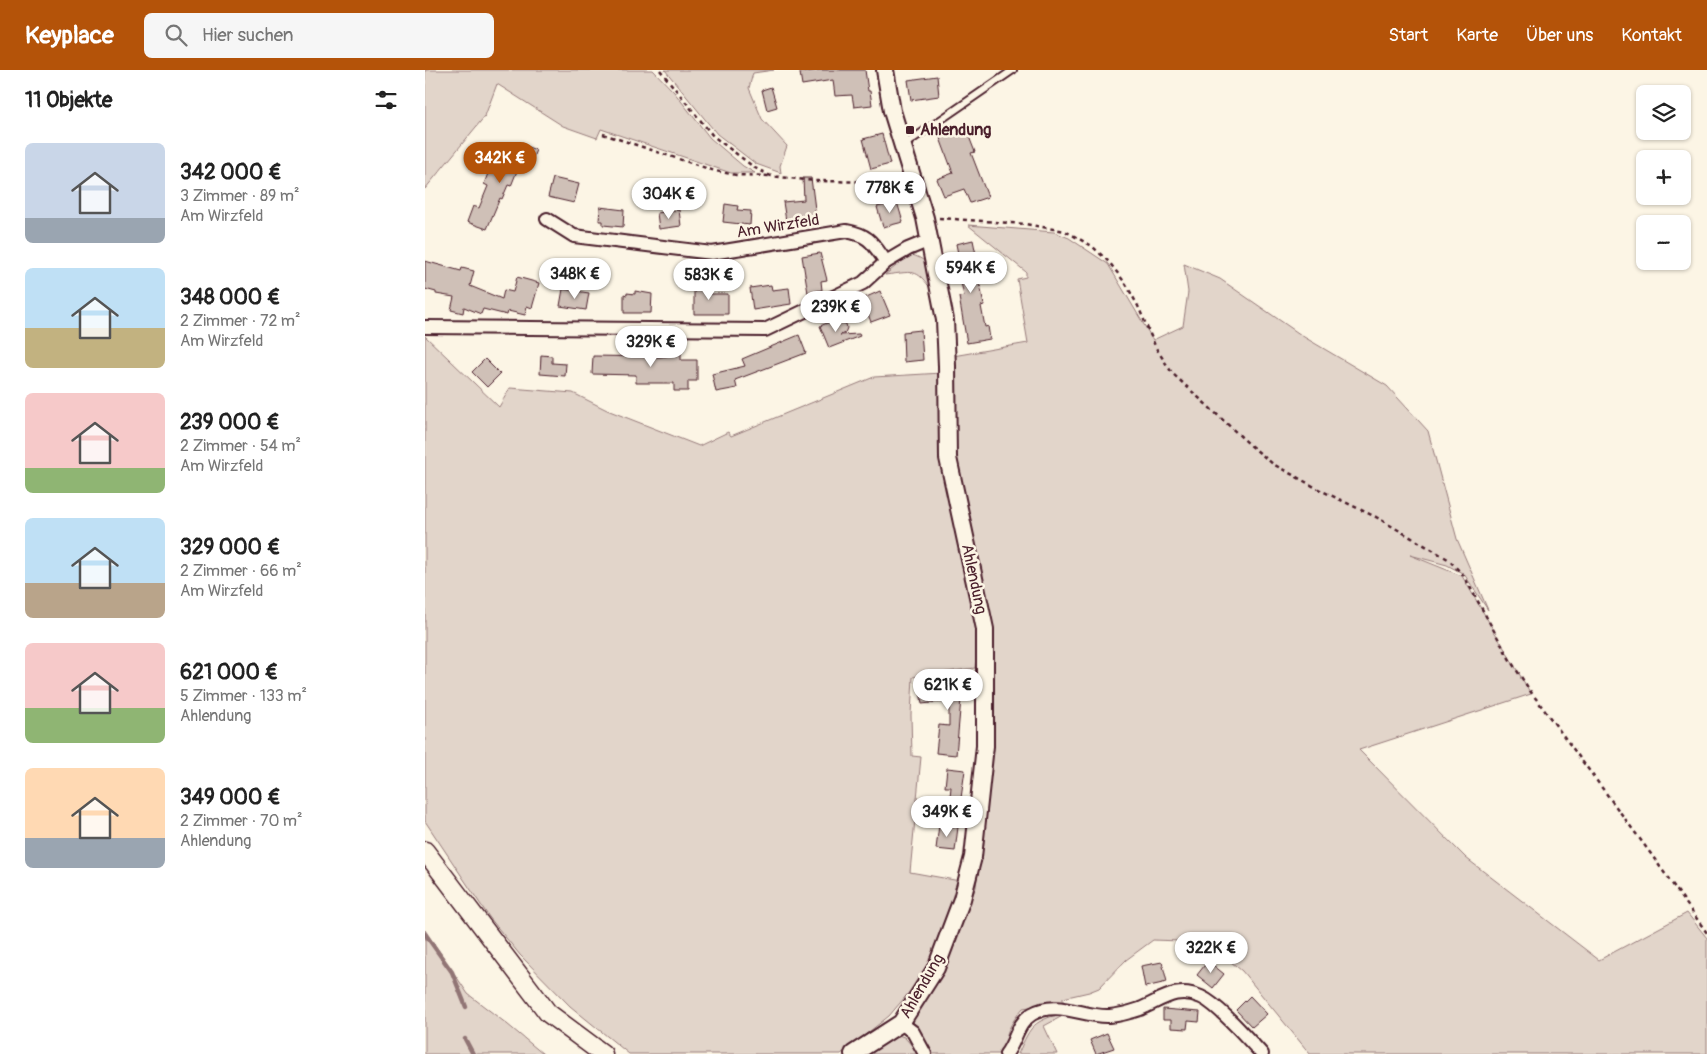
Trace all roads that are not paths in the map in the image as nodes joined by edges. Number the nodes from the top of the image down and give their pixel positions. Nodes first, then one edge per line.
1 (885, 70) edge
2 (1013, 70) edge
3 (903, 146) junction
4 (547, 219) dead end
5 (930, 240) junction
6 (886, 262) junction
7 (425, 327) edge
8 (425, 852) edge
9 (901, 1023) junction
10 (603, 1054) edge
11 (853, 1054) edge
12 (925, 1054) edge
13 (1006, 1054) edge
14 (1262, 1054) edge

1 - 3 street, Ahlendung
2 - 3 lane
3 - 5 street, Ahlendung
4 - 6 street, Am Wirzfeld
5 - 6 street
5 - 9 street, Ahlendung
6 - 7 street
8 - 10 main road
9 - 11 street, Ahlendung
9 - 12 street
13 - 14 street

